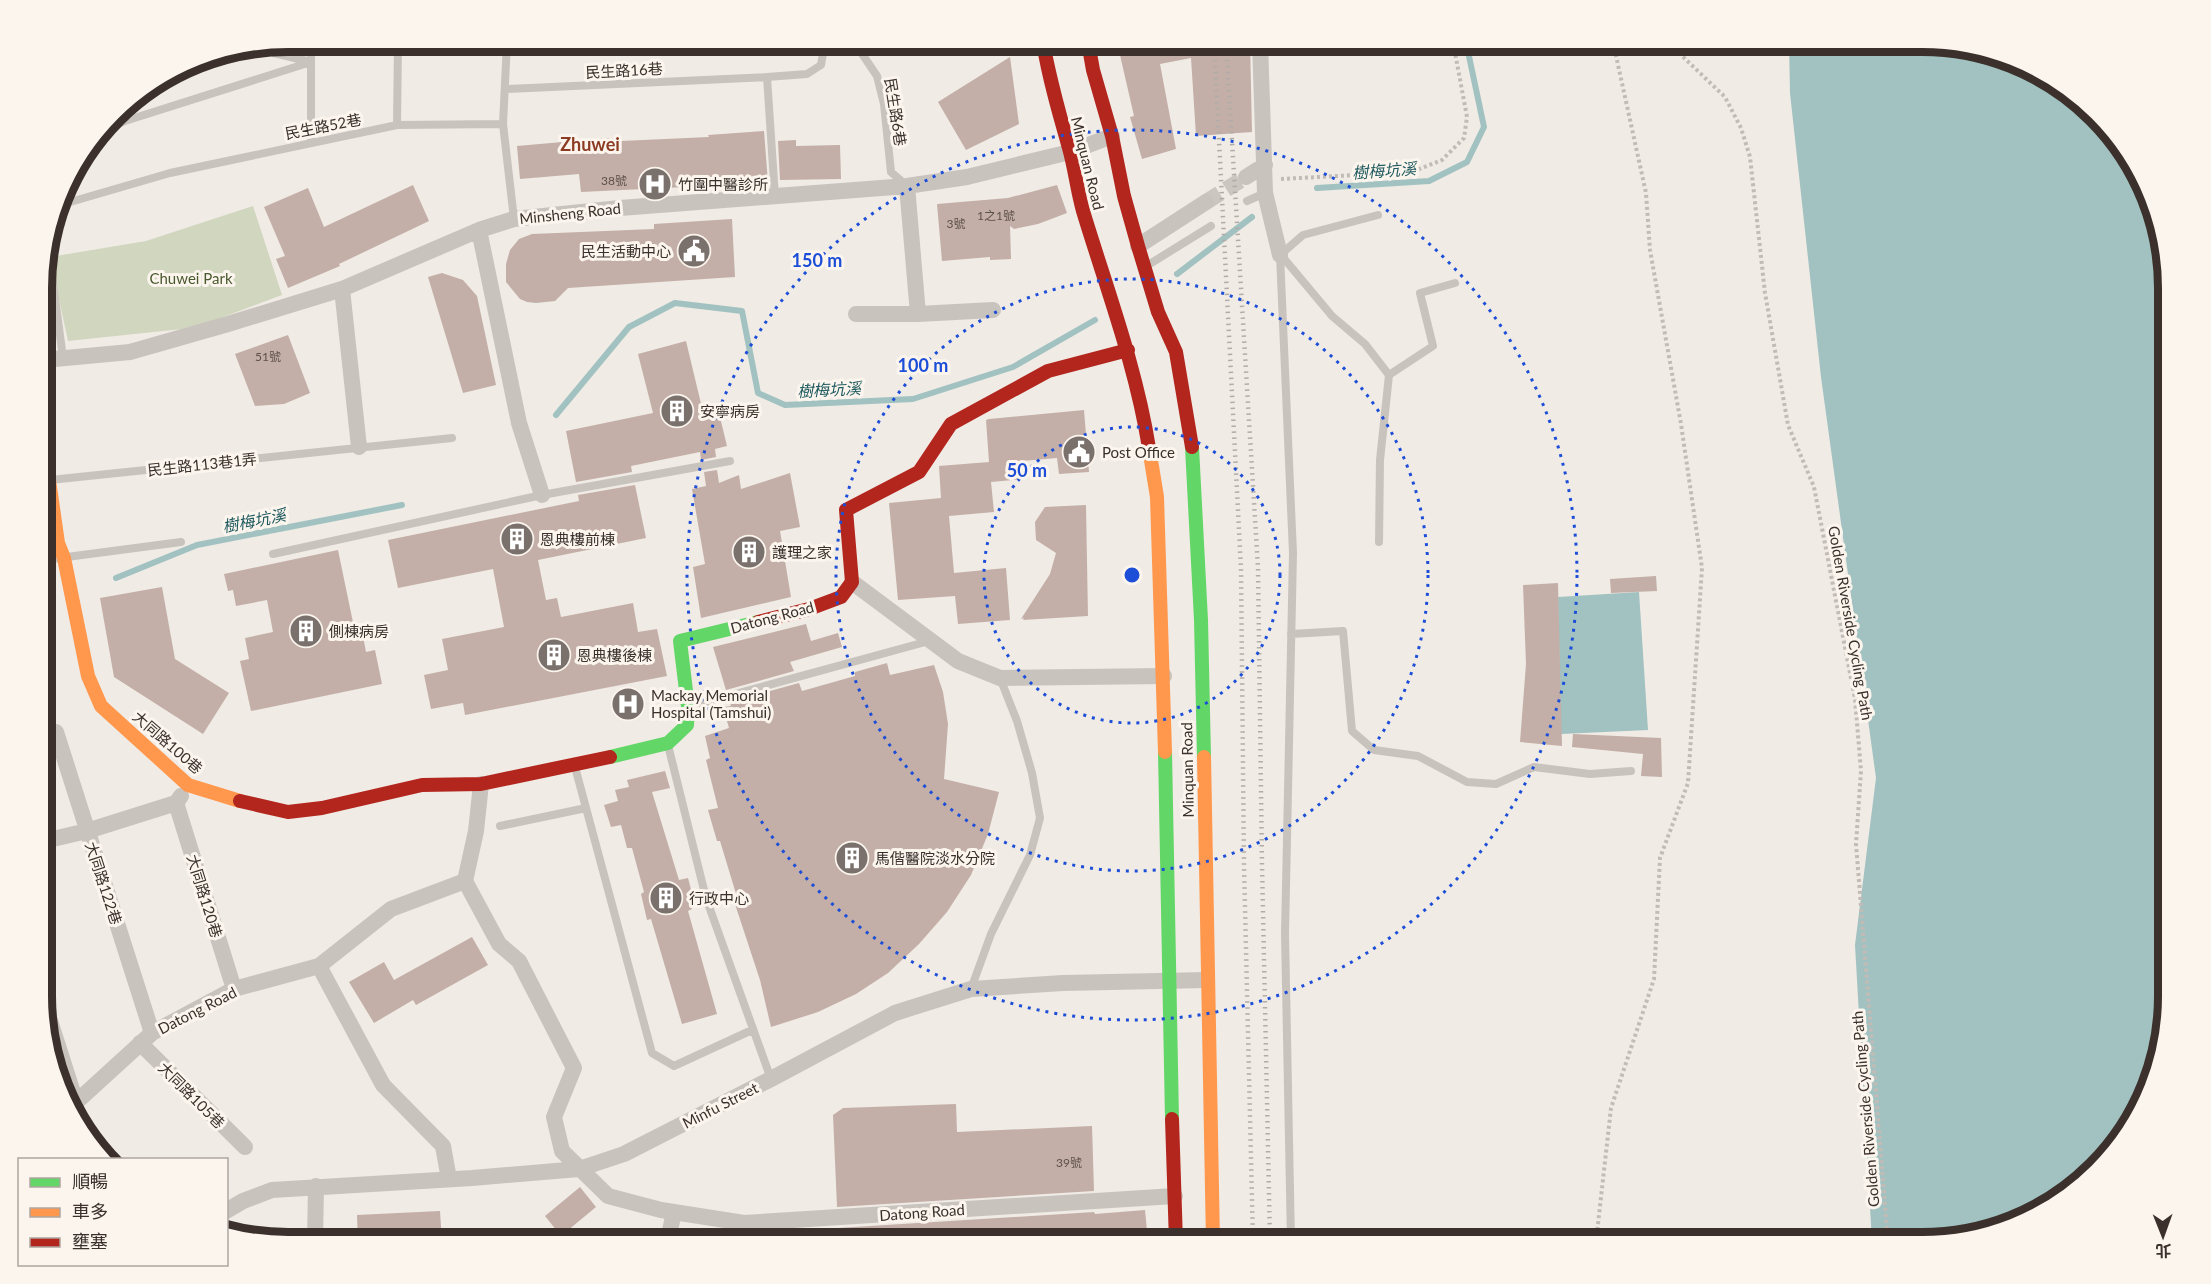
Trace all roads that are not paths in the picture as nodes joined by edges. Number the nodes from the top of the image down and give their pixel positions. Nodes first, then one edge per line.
1 (311, 52) edge
2 (398, 52) edge
3 (507, 52) edge
4 (823, 52) edge
5 (861, 52) edge
6 (1045, 52) edge
7 (1090, 52) edge
8 (1260, 52) edge
9 (274, 53) edge
10 (311, 62) junction
11 (767, 77) junction
12 (506, 89) junction
13 (122, 122) edge
14 (503, 124) junction
15 (397, 125) junction
16 (1112, 136) junction
17 (311, 142) junction
18 (1070, 152) junction
19 (1246, 177) tunnel mouth
20 (1265, 179) junction
21 (907, 186) junction
22 (775, 197) junction
23 (1247, 201) dead end
24 (1206, 202) tunnel mouth
25 (68, 203) edge
26 (1378, 215) dead end
27 (514, 219) junction
28 (1211, 226) dead end
29 (479, 230) junction
30 (1138, 246) junction
31 (1280, 255) junction
32 (1146, 273) junction
33 (52, 283) edge
34 (1455, 283) dead end
35 (342, 289) junction
36 (993, 310) dead end
37 (856, 314) dead end
38 (918, 314) junction
39 (1128, 350) junction
40 (63, 357) junction
41 (52, 359) edge
42 (1389, 375) junction
43 (452, 438) dead end
44 (359, 447) junction
45 (730, 460) dead end
46 (52, 479) edge
47 (542, 495) junction
48 (52, 512) edge
49 (181, 542) dead end
50 (1379, 542) dead end
51 (273, 554) dead end
52 (64, 558) junction
53 (52, 559) edge
54 (852, 582) junction
55 (1291, 634) junction
56 (929, 641) junction
57 (1164, 676) junction
58 (1000, 678) junction
59 (688, 707) junction
60 (56, 732) dead end
61 (668, 743) junction
62 (575, 766) junction
63 (1631, 771) dead end
64 (481, 784) junction
65 (188, 785) junction
66 (176, 803) junction
67 (586, 808) junction
68 (500, 826) dead end
69 (87, 831) junction
70 (52, 839) edge
71 (465, 881) junction
72 (319, 966) junction
73 (1207, 980) junction
74 (1168, 981) junction
75 (234, 989) junction
76 (971, 989) junction
77 (752, 1030) junction
78 (146, 1038) junction
79 (771, 1079) junction
80 (78, 1101) edge
81 (245, 1147) dead end
82 (579, 1169) junction
83 (448, 1179) junction
84 (316, 1186) junction
85 (1175, 1196) junction
86 (228, 1210) edge
87 (674, 1212) junction
88 (315, 1232) edge
89 (670, 1232) edge
90 (1176, 1232) edge
91 (1213, 1232) edge
92 (1291, 1232) edge

1 - 10 lane
2 - 15 lane
3 - 12 lane
4 - 11 lane
5 - 21 lane, 民生路6巷
6 - 18 main road, Minquan Road
7 - 16 main road, Minquan Road
8 - 20 street
9 - 10 lane
10 - 13 lane
10 - 17 lane
11 - 12 lane, 民生路16巷
11 - 22 lane
12 - 14 lane
14 - 15 lane, 民生路52巷
14 - 27 lane
15 - 17 lane, 民生路52巷
16 - 18 street, Minsheng Road
16 - 30 main road, Minquan Road
17 - 25 lane, 民生路52巷
18 - 21 street, Minsheng Road
18 - 39 main road, Minquan Road
19 - 20 street
20 - 23 lane
20 - 31 street
21 - 22 street, Minsheng Road
21 - 38 street
22 - 27 street, Minsheng Road
24 - 30 street
26 - 31 lane
27 - 29 street, Minsheng Road
28 - 32 lane
29 - 35 street, Minsheng Road
29 - 47 street
30 - 32 main road, Minquan Road
31 - 42 lane
31 - 55 lane
32 - 73 main road, Minquan Road
33 - 40 lane
34 - 42 lane
35 - 40 street, Minsheng Road
35 - 44 street
36 - 38 street
37 - 38 street
39 - 54 main road
39 - 57 main road, Minquan Road
40 - 41 street, Minsheng Road
42 - 50 lane
43 - 44 lane, 民生路113巷1弄
44 - 46 lane, 民生路113巷1弄
45 - 47 lane
47 - 51 lane
48 - 52 main road, 大同路100巷
49 - 52 lane
52 - 53 lane
52 - 65 main road, 大同路100巷
54 - 56 street
54 - 59 main road, Datong Road
55 - 63 lane
55 - 92 lane
56 - 58 street
56 - 59 lane
57 - 58 street
57 - 74 main road, Minquan Road
58 - 76 lane
59 - 61 main road, Datong Road
60 - 69 street, 大同路122巷
61 - 62 main road
61 - 77 lane
62 - 64 main road
62 - 67 lane
64 - 65 main road, 大同路100巷
64 - 71 street
65 - 66 street
66 - 69 street
66 - 75 street, 大同路120巷
67 - 68 lane
67 - 77 lane
69 - 70 street
69 - 78 street, 大同路122巷
71 - 72 street, Datong Road
71 - 82 street, Datong Road
72 - 75 street, Datong Road
72 - 83 street
73 - 74 street, Minfu Street
73 - 91 main road, Minquan Road
74 - 76 street, Minfu Street
74 - 85 main road, Minquan Road
75 - 78 street, Datong Road
76 - 79 street, Minfu Street
77 - 79 lane
78 - 80 street, Datong Road
78 - 81 street, 大同路105巷
79 - 82 street, Minfu Street
82 - 83 street, Minfu Street
82 - 87 street, Datong Road
83 - 84 street, Minfu Street
84 - 86 street, Minfu Street
84 - 88 street
85 - 87 street, Datong Road
85 - 90 main road, Minquan Road
87 - 89 street

